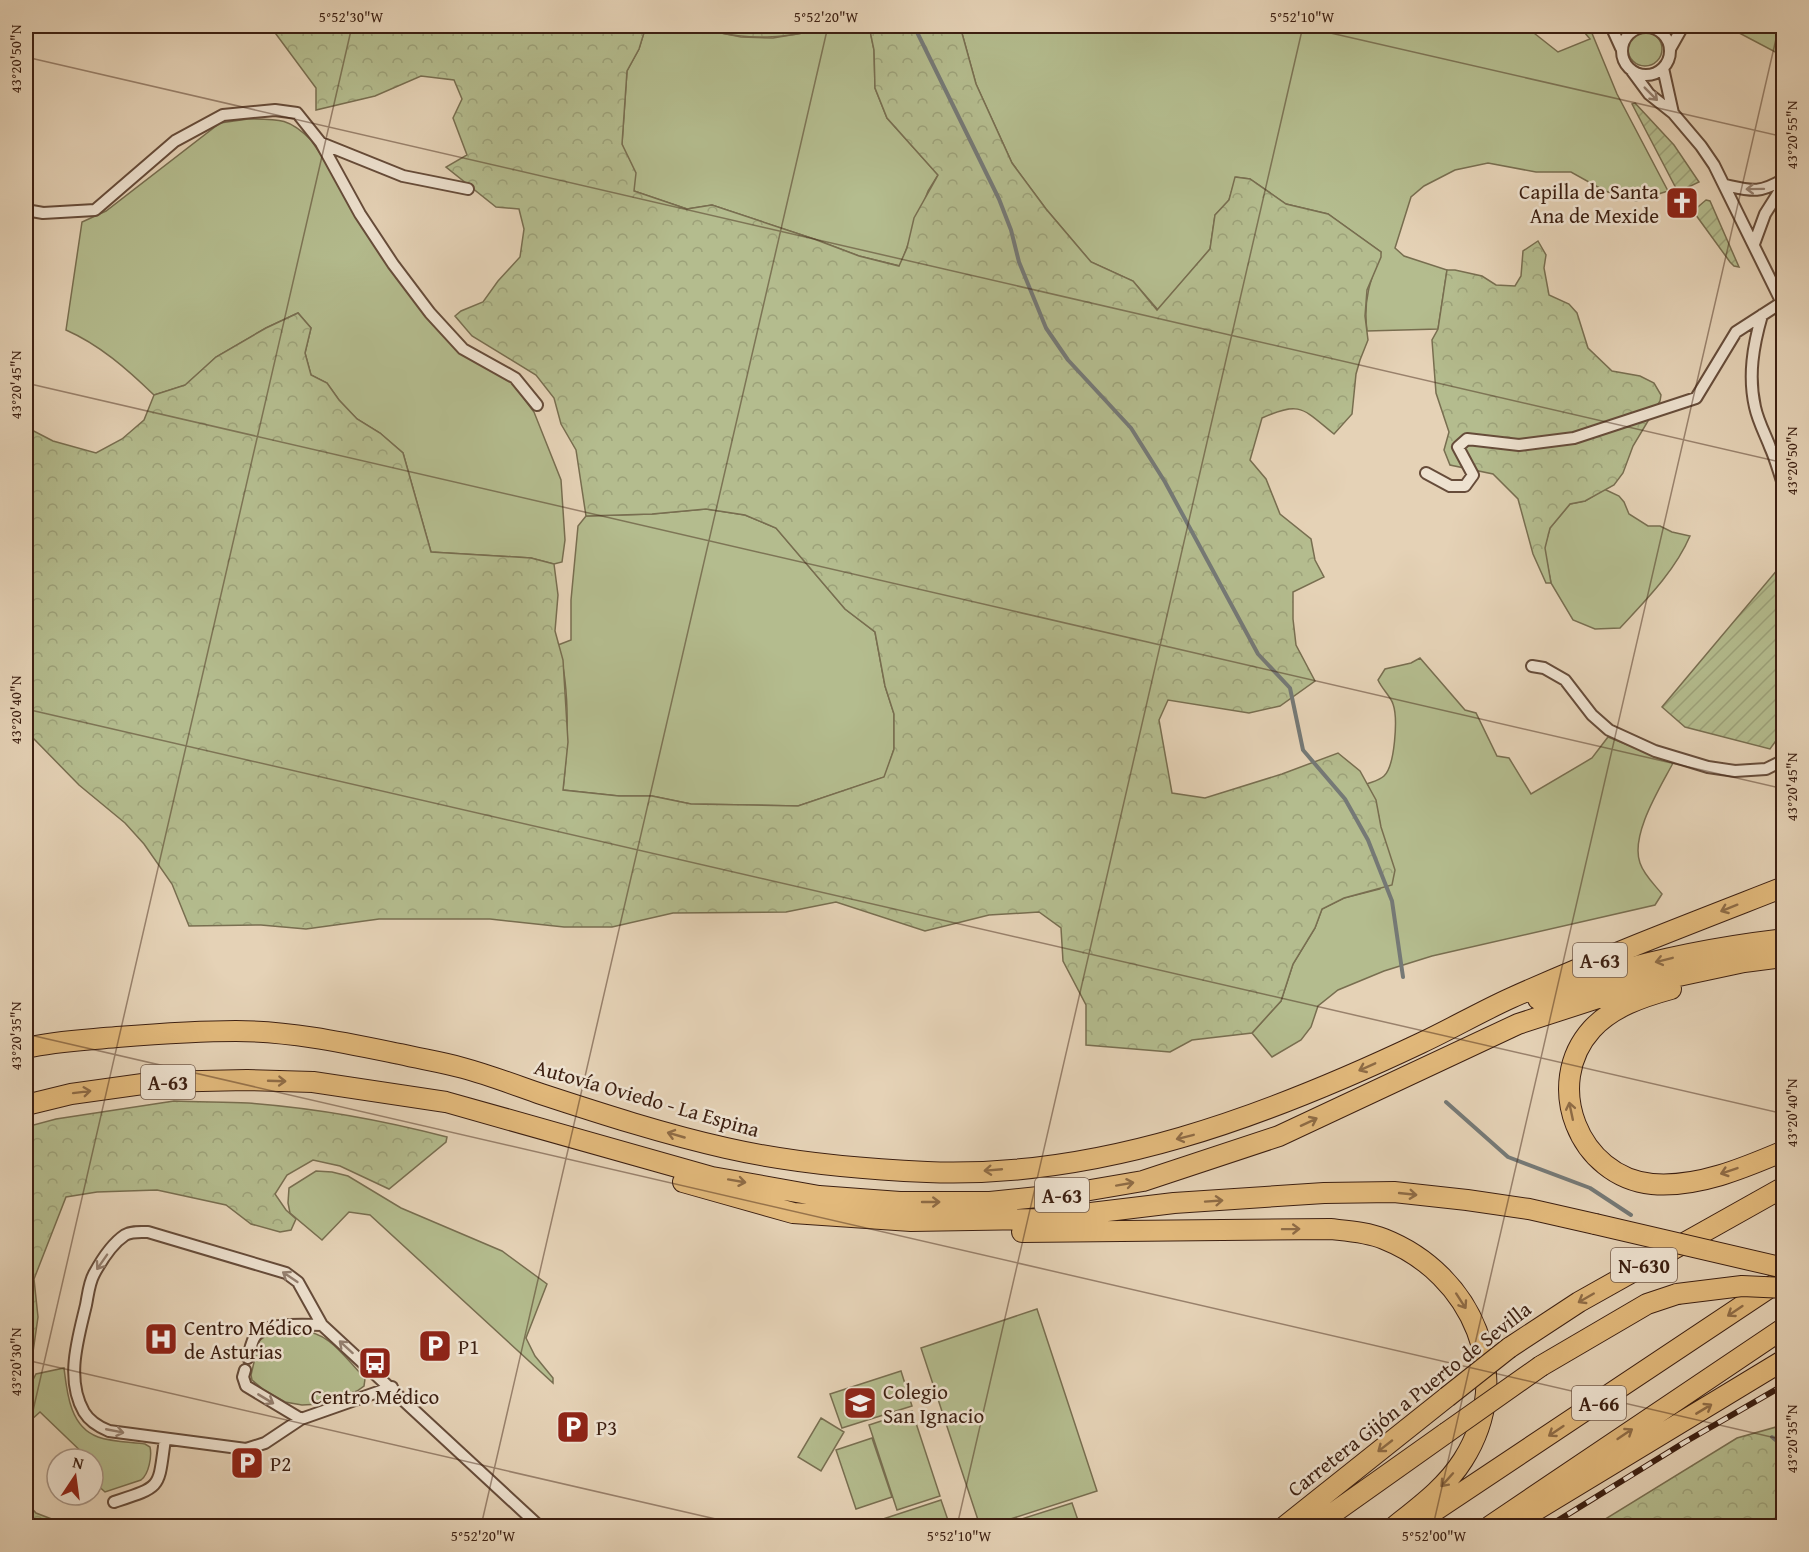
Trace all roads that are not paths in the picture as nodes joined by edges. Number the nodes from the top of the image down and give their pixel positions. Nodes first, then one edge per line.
1 (1611, 26) edge
2 (1651, 26) edge
3 (1683, 26) edge
4 (1631, 27) edge
5 (1621, 48) junction
6 (1670, 49) junction
7 (1663, 68) junction
8 (1632, 71) junction
9 (1673, 113) junction
10 (321, 143) junction
11 (1784, 179) edge
12 (1784, 184) edge
13 (1725, 185) junction
14 (468, 189) dead end
15 (26, 210) edge
16 (1754, 244) junction
17 (1782, 305) edge
18 (1762, 315) junction
19 (537, 405) dead end
20 (1426, 473) dead end
21 (1784, 487) edge
22 (1532, 666) dead end
23 (1784, 760) edge
24 (1784, 887) edge
25 (1784, 939) edge
26 (1784, 957) edge
27 (1784, 966) edge
28 (1421, 1043) junction
29 (26, 1048) edge
30 (313, 1082) junction
31 (26, 1105) edge
32 (1784, 1151) edge
33 (1784, 1187) edge
34 (793, 1213) junction
35 (1784, 1268) edge
36 (1784, 1278) edge
37 (1784, 1288) edge
38 (322, 1325) junction
39 (1784, 1328) edge
40 (248, 1358) dead end
41 (1784, 1360) edge
42 (245, 1370) dead end
43 (392, 1388) junction
44 (301, 1419) junction
45 (165, 1439) junction
46 (114, 1502) dead end
47 (539, 1527) edge
48 (1285, 1527) edge
49 (1315, 1527) edge
50 (1395, 1527) edge
51 (1413, 1527) edge
52 (1490, 1527) edge
53 (1510, 1527) edge

1 - 5 street
2 - 4 street
2 - 6 street
3 - 6 street
4 - 5 street
5 - 8 street
6 - 7 street
7 - 8 street
7 - 9 street
8 -> 9 street
9 - 13 street
10 - 14 street
10 - 15 street
10 - 19 street
11 -> 13 street
12 - 16 street
13 - 16 street
16 - 17 street
17 - 18 street
18 - 20 street
18 - 21 street
22 - 23 street
24 -> 28 highway, A-63
25 -> 28 highway
30 -> 26 highway, A-63
32 -> 27 highway
28 -> 29 highway, Autovía Oviedo - La Espina / A-63
31 -> 30 highway, A-63
30 - 34 highway
33 -> 48 highway, Carretera Gijón a Puerto de Sevilla / N-630, bridge
34 -> 35 highway, bridge
34 -> 50 highway
36 -> 51 highway, A-66
37 - 49 highway, Carretera Gijón a Puerto de Sevilla / N-630, bridge
38 - 40 street
43 -> 38 street
38 -> 45 street
52 -> 39 highway, A-66
53 -> 41 highway
42 -> 44 street
43 - 44 street
43 - 47 street
44 - 45 street
45 - 46 street

